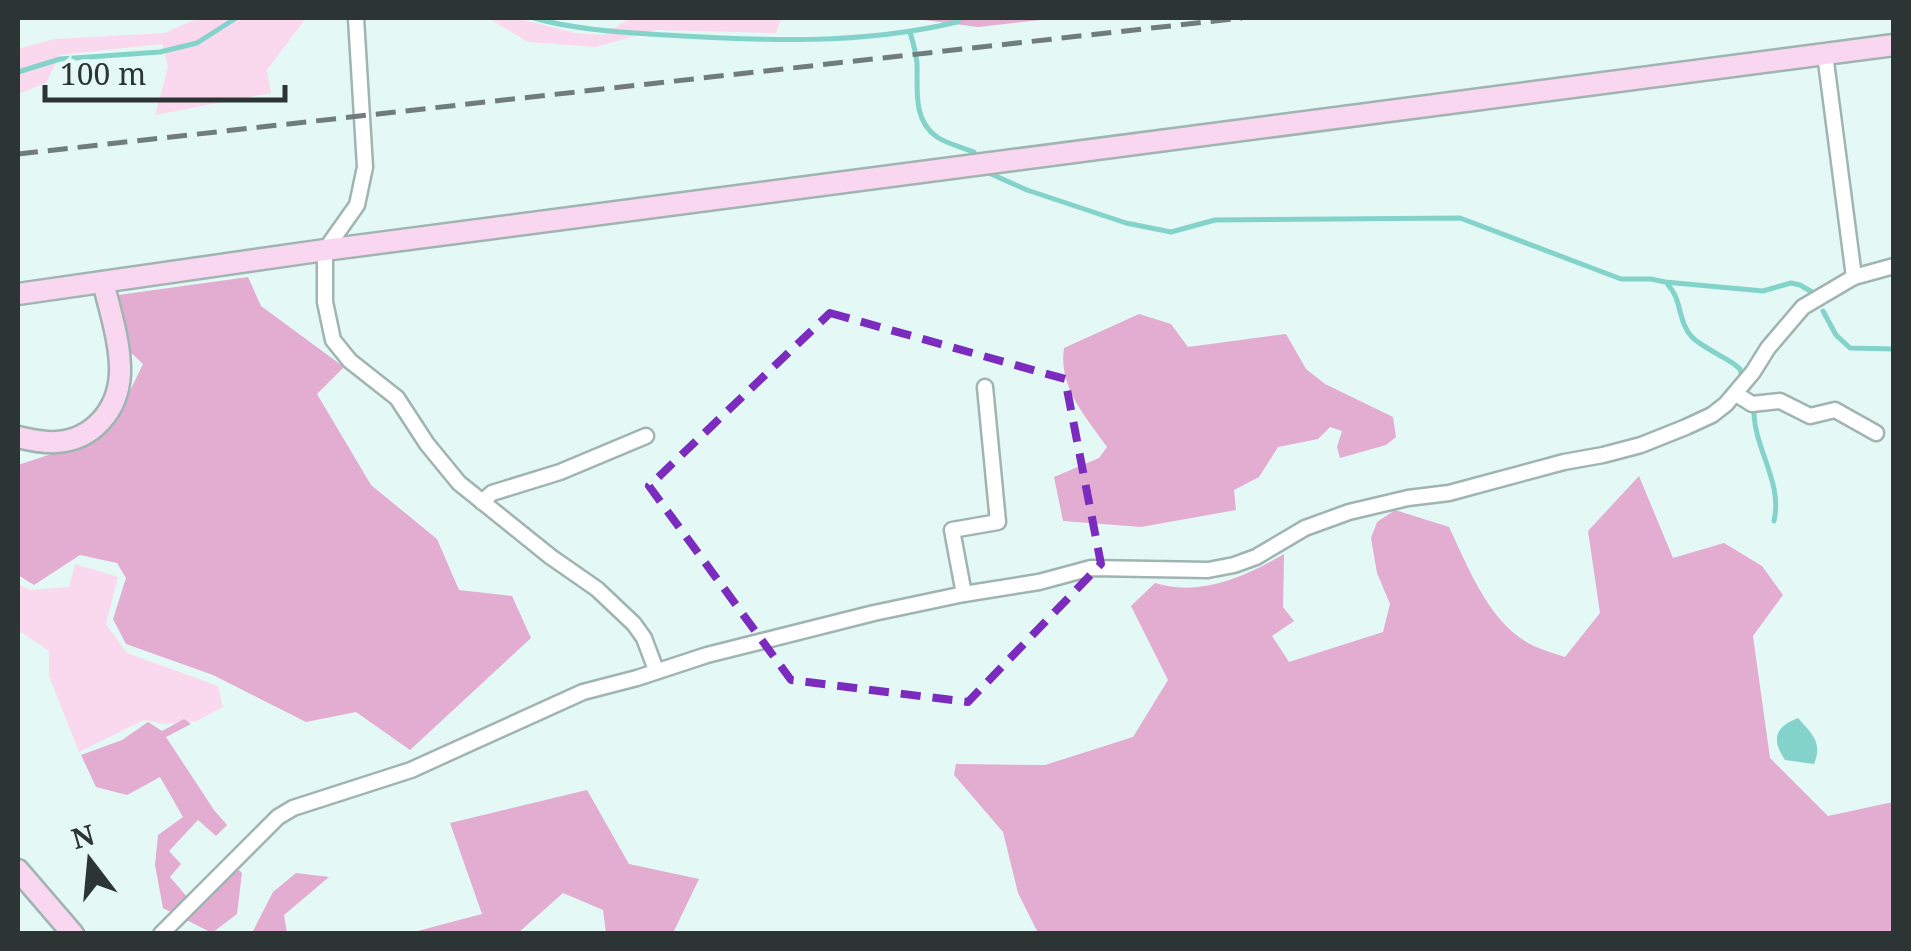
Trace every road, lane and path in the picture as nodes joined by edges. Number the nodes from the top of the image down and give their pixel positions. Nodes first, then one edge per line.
1 (356, 18) edge
2 (1894, 45) edge
3 (1825, 54) junction
4 (324, 250) junction
5 (1894, 266) edge
6 (1854, 277) junction
7 (103, 282) junction
8 (18, 294) edge
9 (985, 386) dead end
10 (1736, 394) junction
11 (1876, 433) dead end
12 (646, 436) dead end
13 (18, 437) edge
14 (482, 502) junction
15 (964, 594) junction
16 (656, 670) junction
17 (18, 870) edge
18 (74, 934) edge
19 (161, 934) edge

1 - 4 street
2 - 3 street
3 - 4 street
3 - 6 street
4 - 7 street
4 - 14 street
5 - 6 street
6 - 10 street
7 - 8 street
7 - 13 street
9 - 15 street
10 - 11 street
10 - 15 street
12 - 14 street
14 - 16 street
15 - 16 street
16 - 19 street
17 - 18 street

